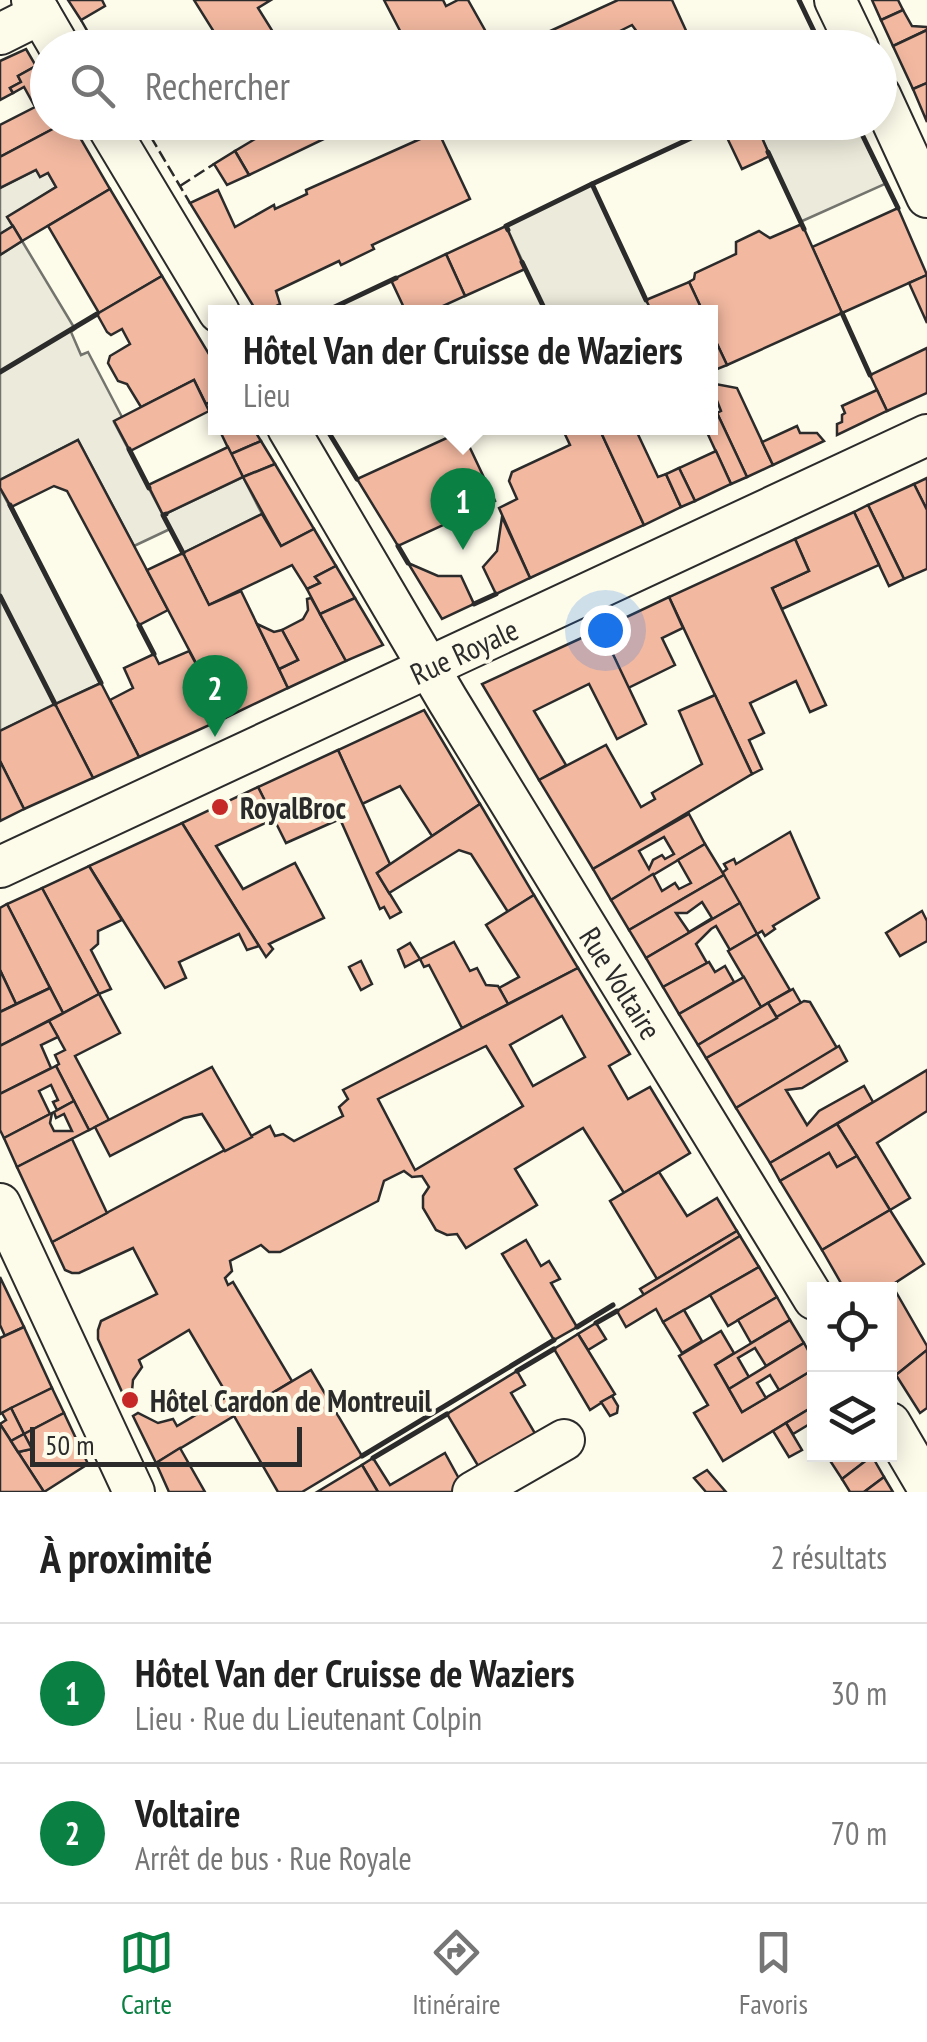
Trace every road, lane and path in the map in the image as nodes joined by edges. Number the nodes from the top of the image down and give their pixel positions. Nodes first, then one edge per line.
1 (836, 0) edge
2 (44, 21) edge
3 (850, 30) edge
4 (0, 34) edge
5 (897, 132) edge
6 (116, 140) edge
7 (927, 197) edge
8 (215, 305) edge
9 (927, 434) edge
10 (292, 435) edge
11 (430, 667) junction
12 (0, 866) edge
13 (0, 1204) edge
14 (807, 1287) edge
15 (897, 1435) edge
16 (564, 1440) dead end
17 (118, 1485) edge
18 (927, 1486) edge
19 (473, 1492) edge

1 - 3 street
2 - 4 street
5 - 7 street
6 - 8 street
9 - 11 street, Rue Royale
10 - 11 street, Rue Voltaire
11 - 12 street, Rue Royale
11 - 14 street, Rue Voltaire
13 - 17 street
15 - 18 street
16 - 19 street

